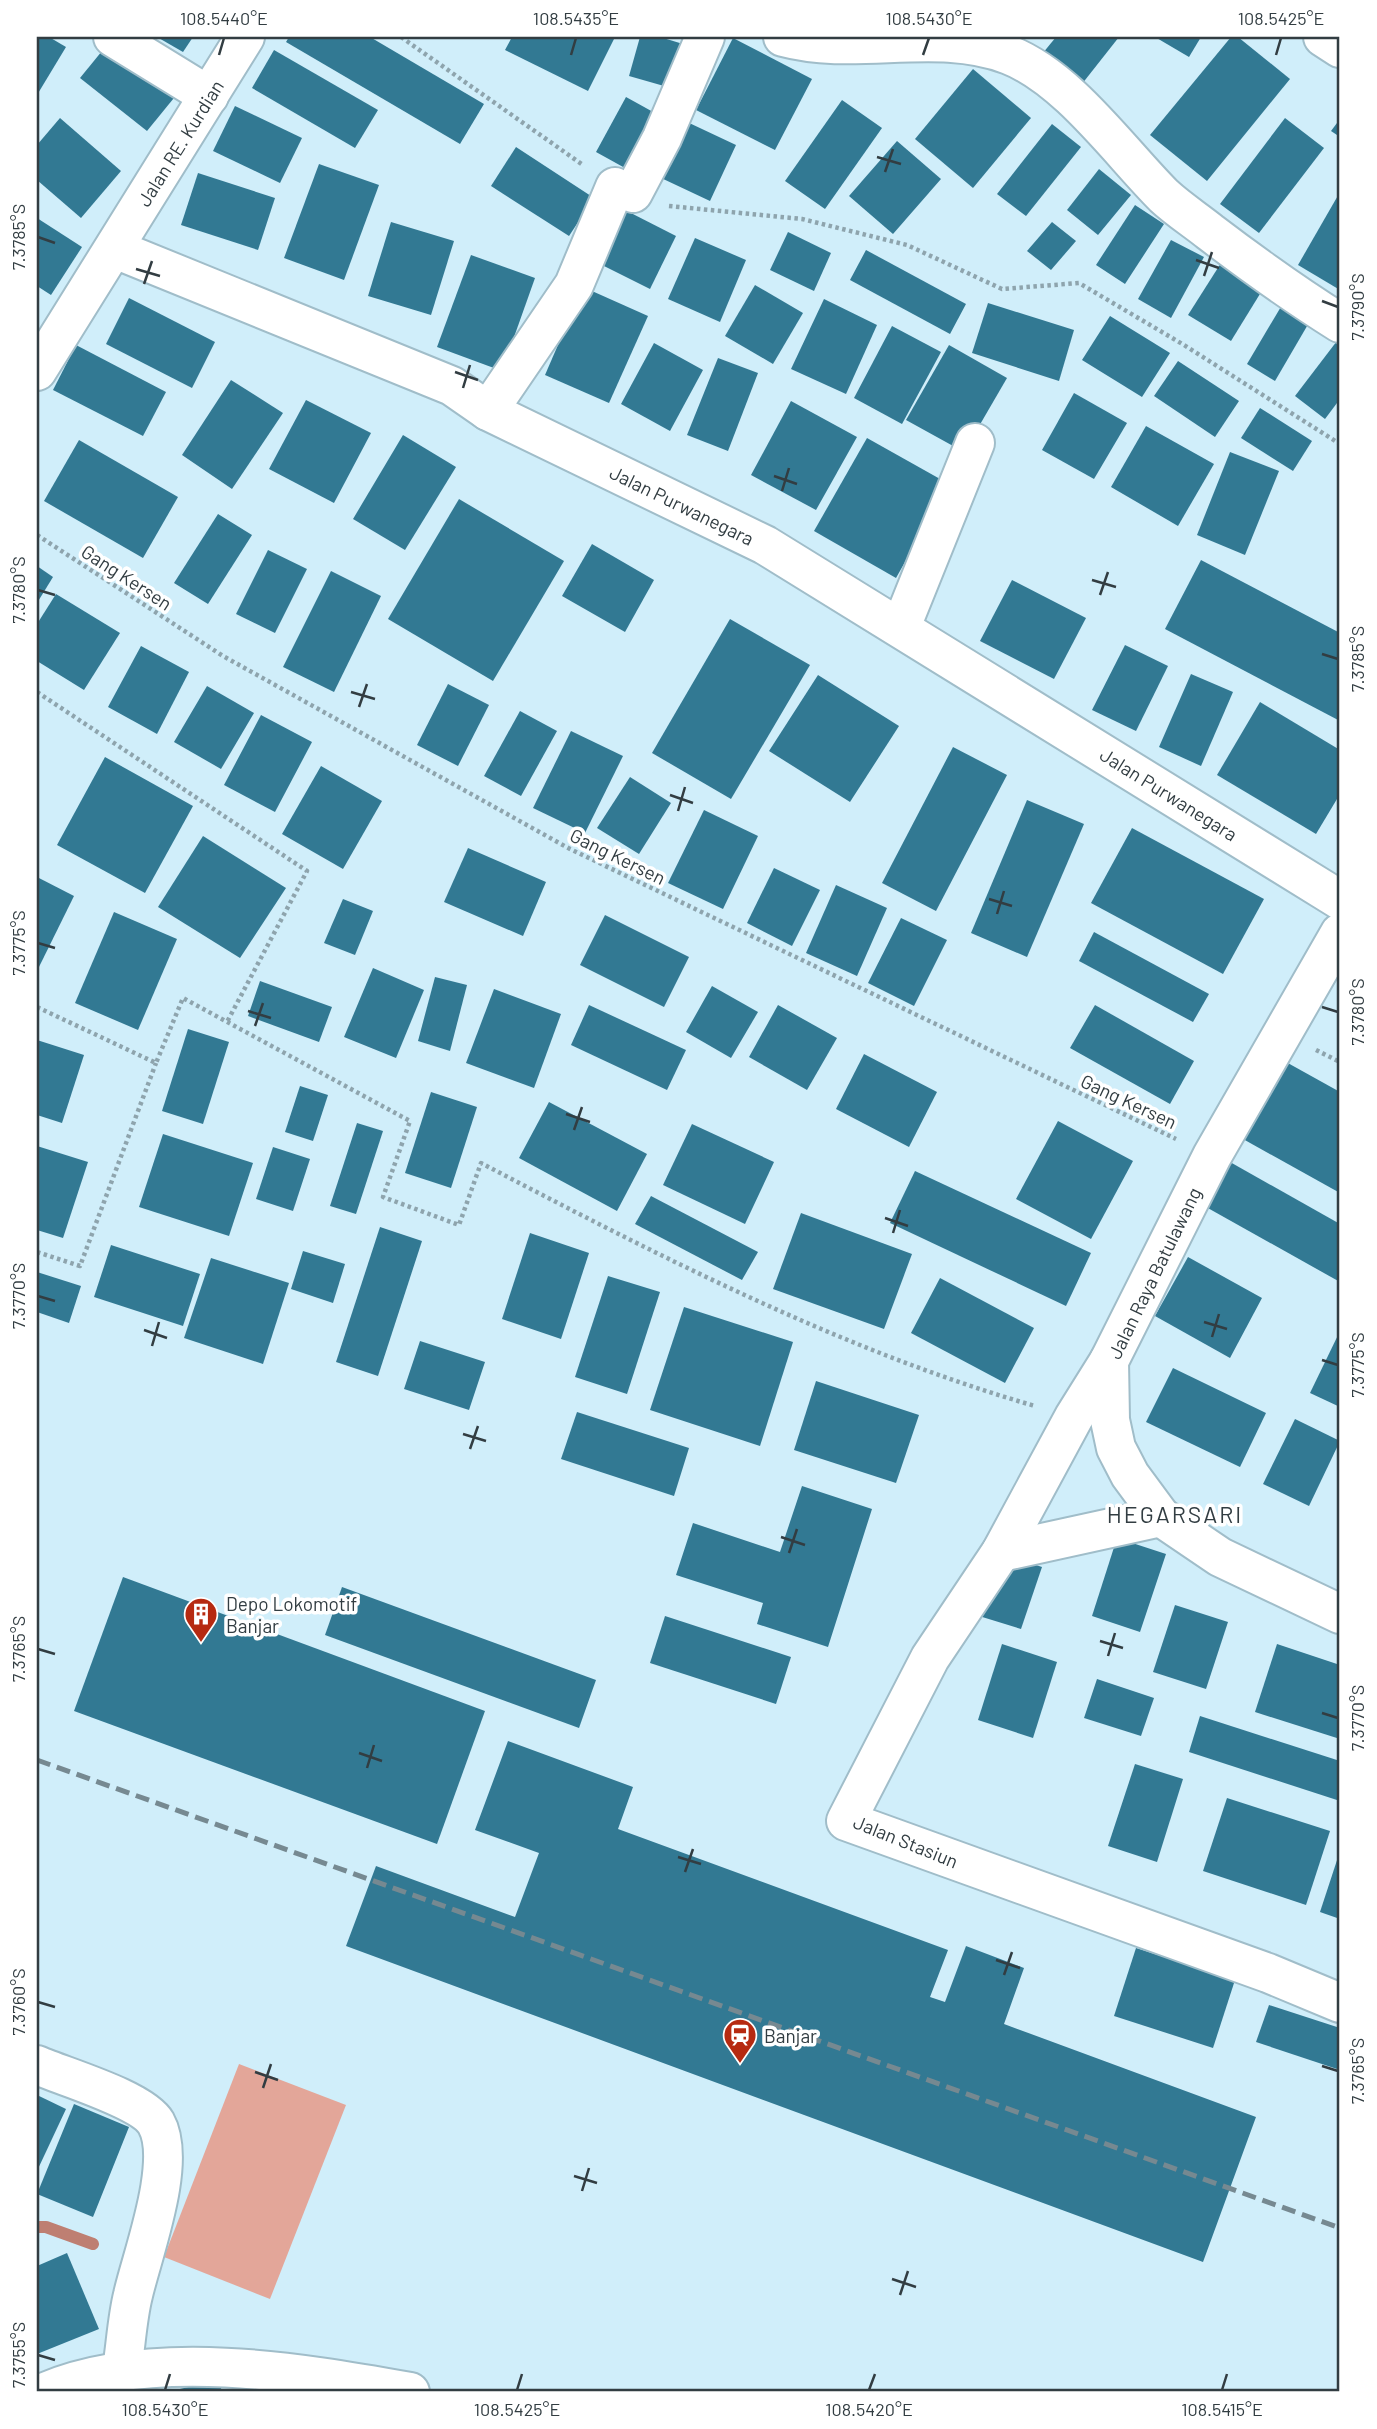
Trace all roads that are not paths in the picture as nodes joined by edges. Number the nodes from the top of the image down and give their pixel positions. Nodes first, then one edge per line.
1 (113, 37) edge
2 (245, 37) edge
3 (705, 37) edge
4 (783, 37) edge
5 (1323, 37) edge
6 (1340, 48) edge
7 (209, 96) junction
8 (115, 249) junction
9 (1340, 323) edge
10 (37, 371) edge
11 (488, 411) junction
12 (975, 443) dead end
13 (901, 627) junction
14 (1340, 900) edge
15 (1340, 933) edge
16 (1109, 1361) junction
17 (1161, 1517) junction
18 (1001, 1552) junction
19 (1340, 1614) edge
20 (1340, 2003) edge
21 (37, 2066) edge
22 (122, 2369) junction
23 (45, 2392) edge
24 (410, 2392) edge

1 - 7 main road
2 - 7 main road, Jalan RE. Kurdian
3 - 11 main road
4 - 9 main road
5 - 6 main road
7 - 8 main road, Jalan RE. Kurdian
8 - 10 main road
8 - 11 main road, Jalan Purwanegara
11 - 13 main road, Jalan Purwanegara
12 - 13 main road
13 - 14 main road, Jalan Purwanegara
15 - 16 main road, Jalan Raya Batulawang
16 - 17 main road, Jalan Raya Batulawang
16 - 18 main road, Jalan Stasiun
17 - 18 main road
17 - 19 main road, Jalan Raya Batulawang
18 - 20 main road, Jalan Stasiun
21 - 22 main road
22 - 23 main road
22 - 24 main road

